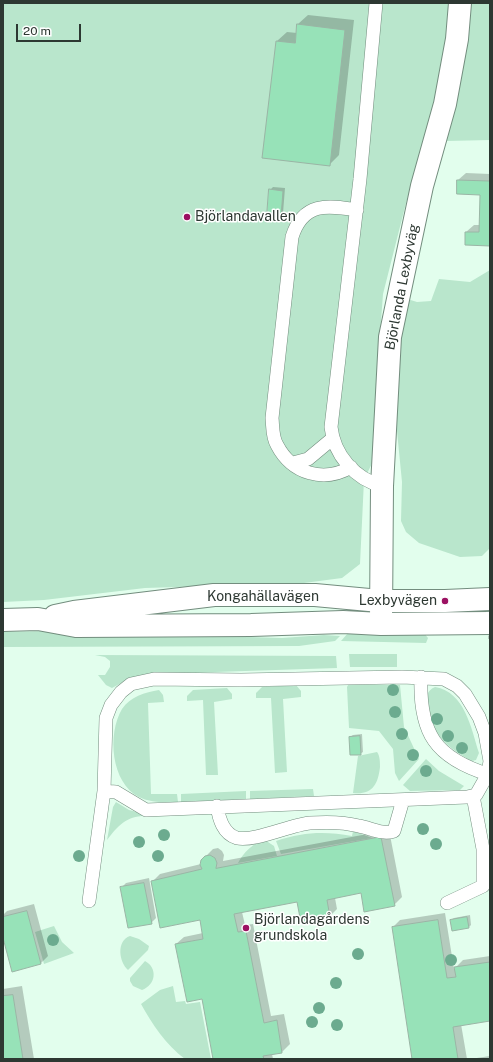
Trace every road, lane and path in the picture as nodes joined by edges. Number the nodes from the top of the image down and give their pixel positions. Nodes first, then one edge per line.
1 (376, 3) edge
2 (460, 3) edge
3 (357, 210) junction
4 (332, 439) junction
5 (293, 463) junction
6 (351, 467) junction
7 (382, 486) junction
8 (490, 598) edge
9 (380, 601) junction
10 (38, 619) junction
11 (3, 620) edge
12 (490, 623) edge
13 (381, 624) junction
14 (421, 677) junction
15 (489, 774) edge
16 (104, 791) junction
17 (473, 796) junction
18 (403, 800) junction
19 (217, 806) junction
20 (487, 886) edge
21 (89, 901) dead end
22 (447, 903) dead end

1 - 3 lane
2 - 7 street, Björlanda Lexbyväg
3 - 4 lane
3 - 5 lane
4 - 5 lane
4 - 6 lane
5 - 6 lane
6 - 7 lane
7 - 9 street, Björlanda Lexbyväg
8 - 9 street, Kongahällavägen
9 - 10 street, Kongahällavägen
9 - 13 street, Björlanda Lexbyväg
10 - 11 street, Kongahällavägen
10 - 13 street, Kongahällavägen
12 - 13 street, Kongahällavägen
14 - 15 lane
14 - 15 lane
14 - 16 lane
15 - 17 lane
16 - 19 lane
16 - 21 lane
17 - 18 lane
17 - 20 lane
18 - 19 lane
18 - 19 lane
20 - 22 lane

